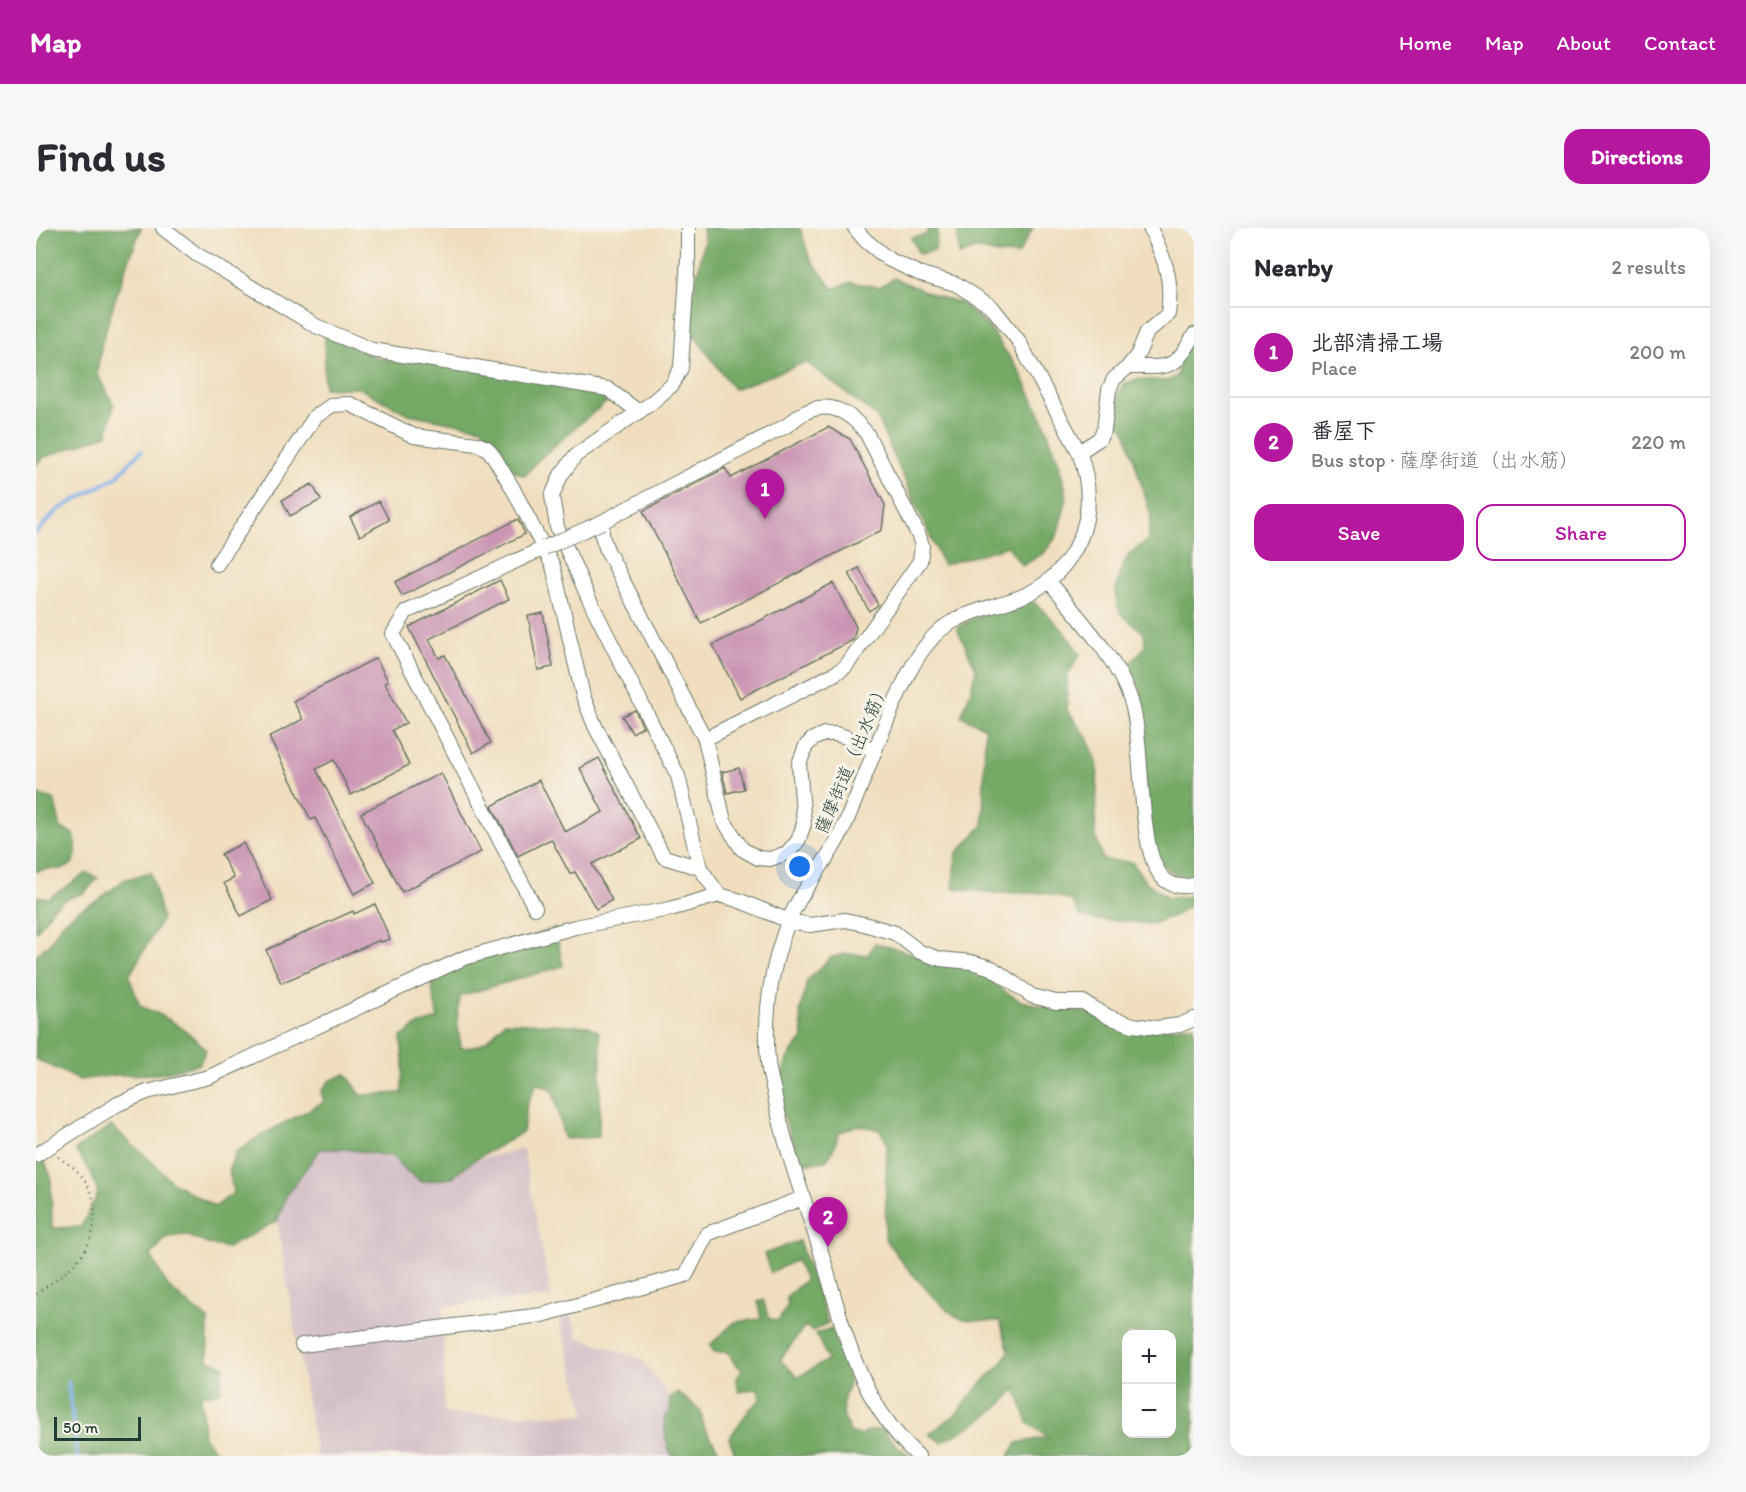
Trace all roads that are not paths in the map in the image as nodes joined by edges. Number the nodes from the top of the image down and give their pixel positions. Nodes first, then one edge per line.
1 (163, 228) edge
2 (688, 228) edge
3 (855, 228) edge
4 (1150, 228) edge
5 (1194, 335) edge
6 (1128, 367) junction
7 (639, 412) junction
8 (1079, 452) junction
9 (602, 522) junction
10 (544, 548) junction
11 (217, 564) dead end
12 (1049, 581) junction
13 (705, 739) junction
14 (874, 750) junction
15 (700, 868) junction
16 (1194, 885) edge
17 (719, 895) junction
18 (536, 908) dead end
19 (789, 921) junction
20 (1194, 1019) edge
21 (41, 1152) edge
22 (803, 1198) junction
23 (302, 1345) dead end
24 (918, 1456) edge

1 - 7 street
2 - 7 street
3 - 8 street, 薩摩街道（出水筋）
4 - 6 street
5 - 6 street
6 - 8 street
7 - 15 street
8 - 12 street, 薩摩街道（出水筋）
9 - 10 street, bridge
9 - 13 street
9 - 13 street
10 - 11 street
10 - 15 street
10 - 18 street
12 - 14 street, 薩摩街道（出水筋）
12 - 16 street
13 - 14 street
14 - 19 street, 薩摩街道（出水筋）
15 - 17 street
17 - 19 street
17 - 21 street
19 - 20 street
19 - 22 street, 薩摩街道（出水筋）
22 - 23 street
22 - 24 street, 薩摩街道（出水筋）

